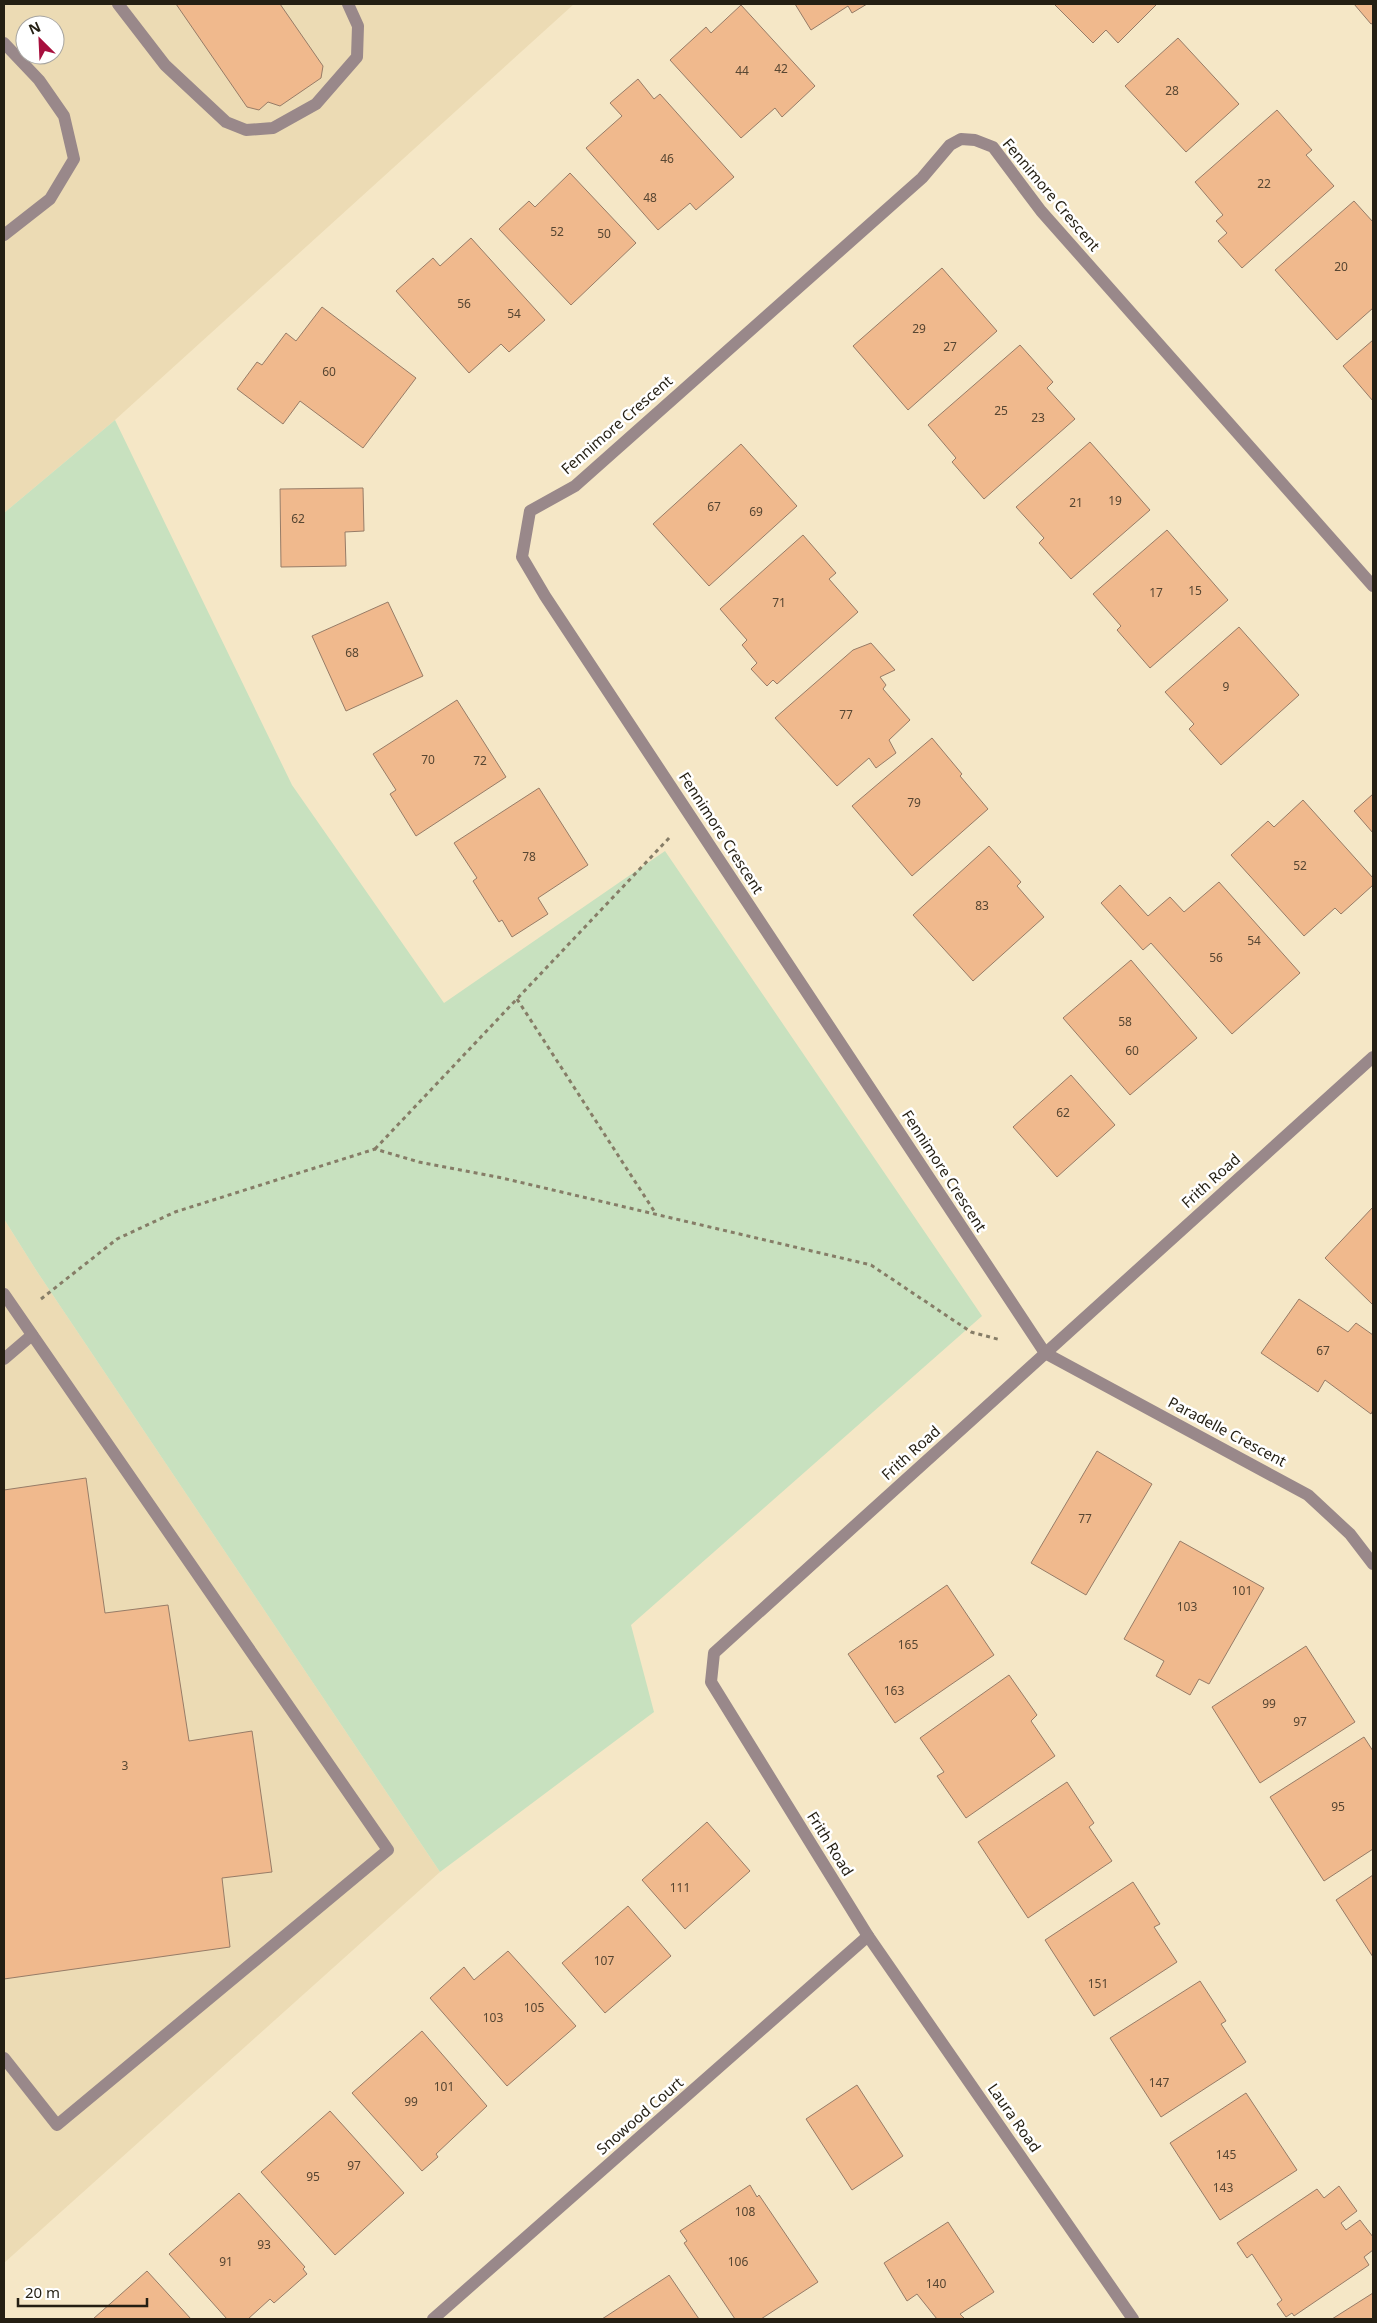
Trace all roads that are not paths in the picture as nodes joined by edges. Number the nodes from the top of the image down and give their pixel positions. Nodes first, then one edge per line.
1 (118, 4) edge
2 (348, 4) edge
3 (4, 43) edge
4 (4, 235) edge
5 (1373, 586) edge
6 (1373, 1057) edge
7 (4, 1294) edge
8 (32, 1335) junction
9 (1046, 1353) junction
10 (4, 1359) edge
11 (1373, 1564) edge
12 (868, 1936) junction
13 (4, 2058) edge
14 (433, 2319) edge
15 (1133, 2319) edge

1 - 2 street
3 - 4 street
5 - 9 street, Fennimore Crescent
6 - 9 street, Frith Road
7 - 8 street
8 - 10 street
8 - 13 street
9 - 11 street, Paradelle Crescent
9 - 12 street, Frith Road
12 - 14 street, Snowood Court
12 - 15 street, Laura Road

